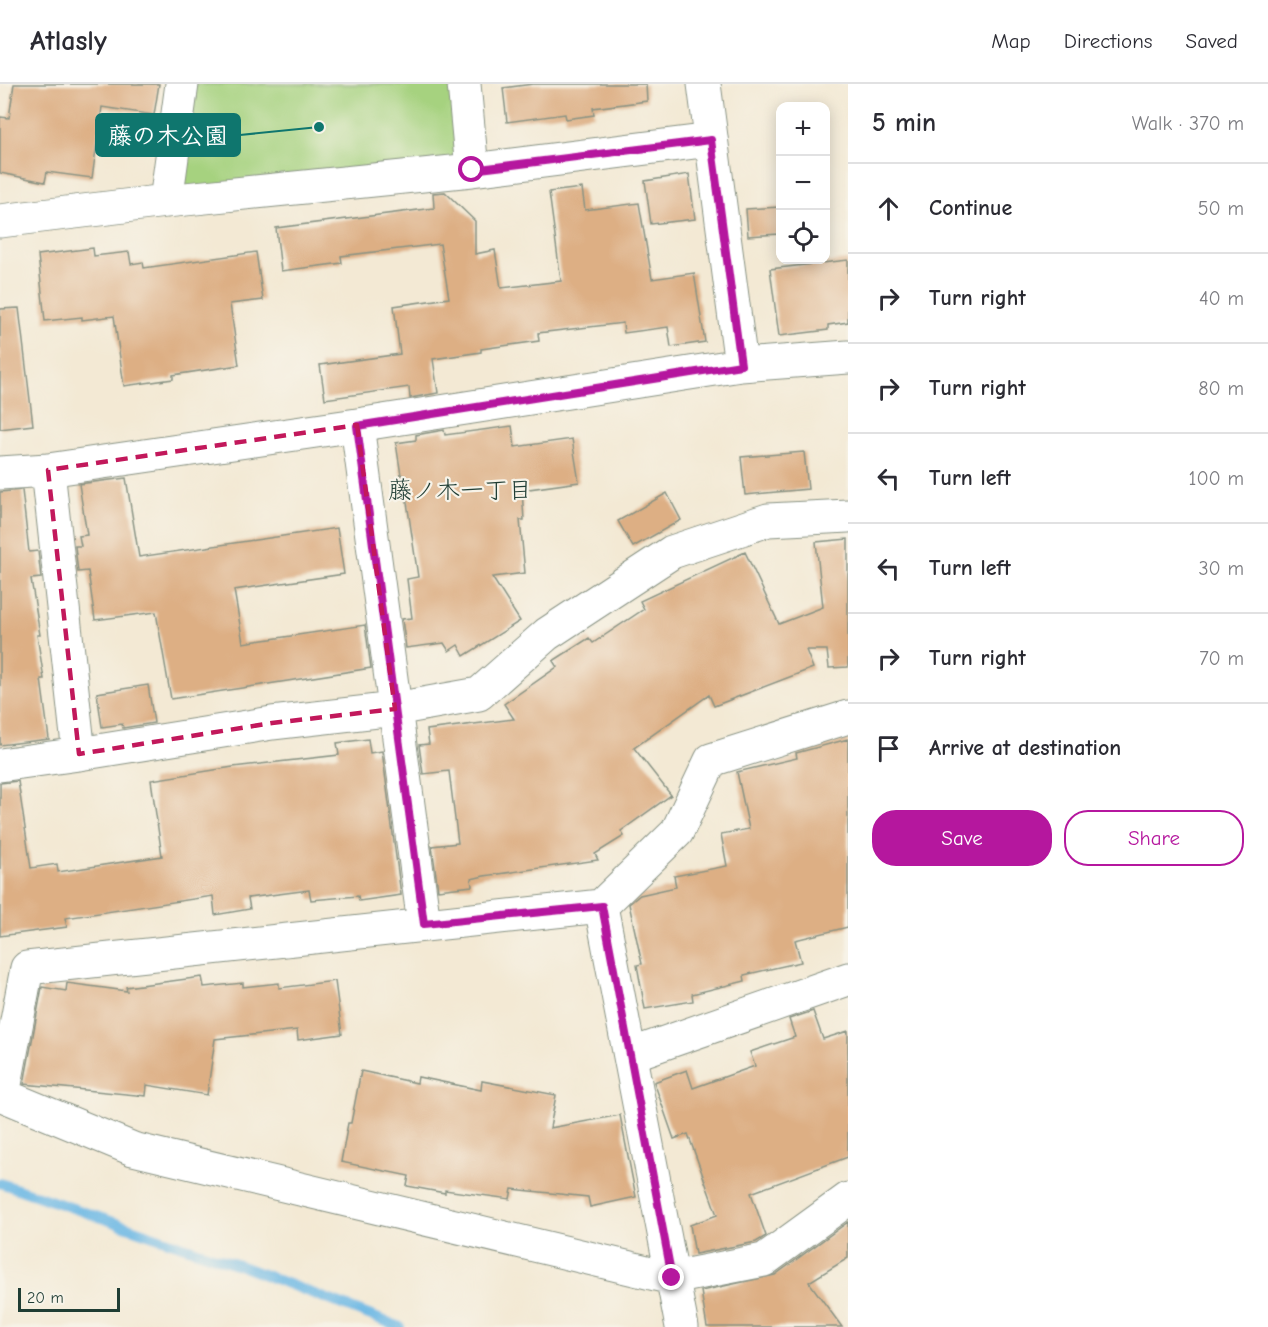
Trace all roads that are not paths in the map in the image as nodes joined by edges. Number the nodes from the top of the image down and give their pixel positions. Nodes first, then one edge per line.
1 (182, 84) edge
2 (464, 84) edge
3 (704, 84) edge
4 (711, 140) junction
5 (472, 170) junction
6 (166, 201) junction
7 (0, 221) edge
8 (848, 357) edge
9 (741, 365) junction
10 (357, 426) junction
11 (48, 470) junction
12 (0, 473) edge
13 (848, 516) edge
14 (395, 709) junction
15 (848, 717) edge
16 (79, 754) junction
17 (0, 765) edge
18 (602, 906) junction
19 (424, 924) junction
20 (848, 979) edge
21 (630, 1055) junction
22 (2, 1095) edge
23 (848, 1199) edge
24 (672, 1278) junction
25 (682, 1327) edge

1 - 6 street
2 - 5 street
3 - 4 street
4 - 5 street
4 - 9 street
5 - 6 street
6 - 7 street
8 - 9 street
9 - 10 street
10 - 11 street
10 - 14 street
11 - 12 street
11 - 16 street
13 - 14 street
14 - 16 street
14 - 19 street
15 - 18 street
16 - 17 street
18 - 19 street
18 - 21 street
19 - 22 street
20 - 21 street
21 - 24 street
22 - 24 street
23 - 24 street
24 - 25 street

